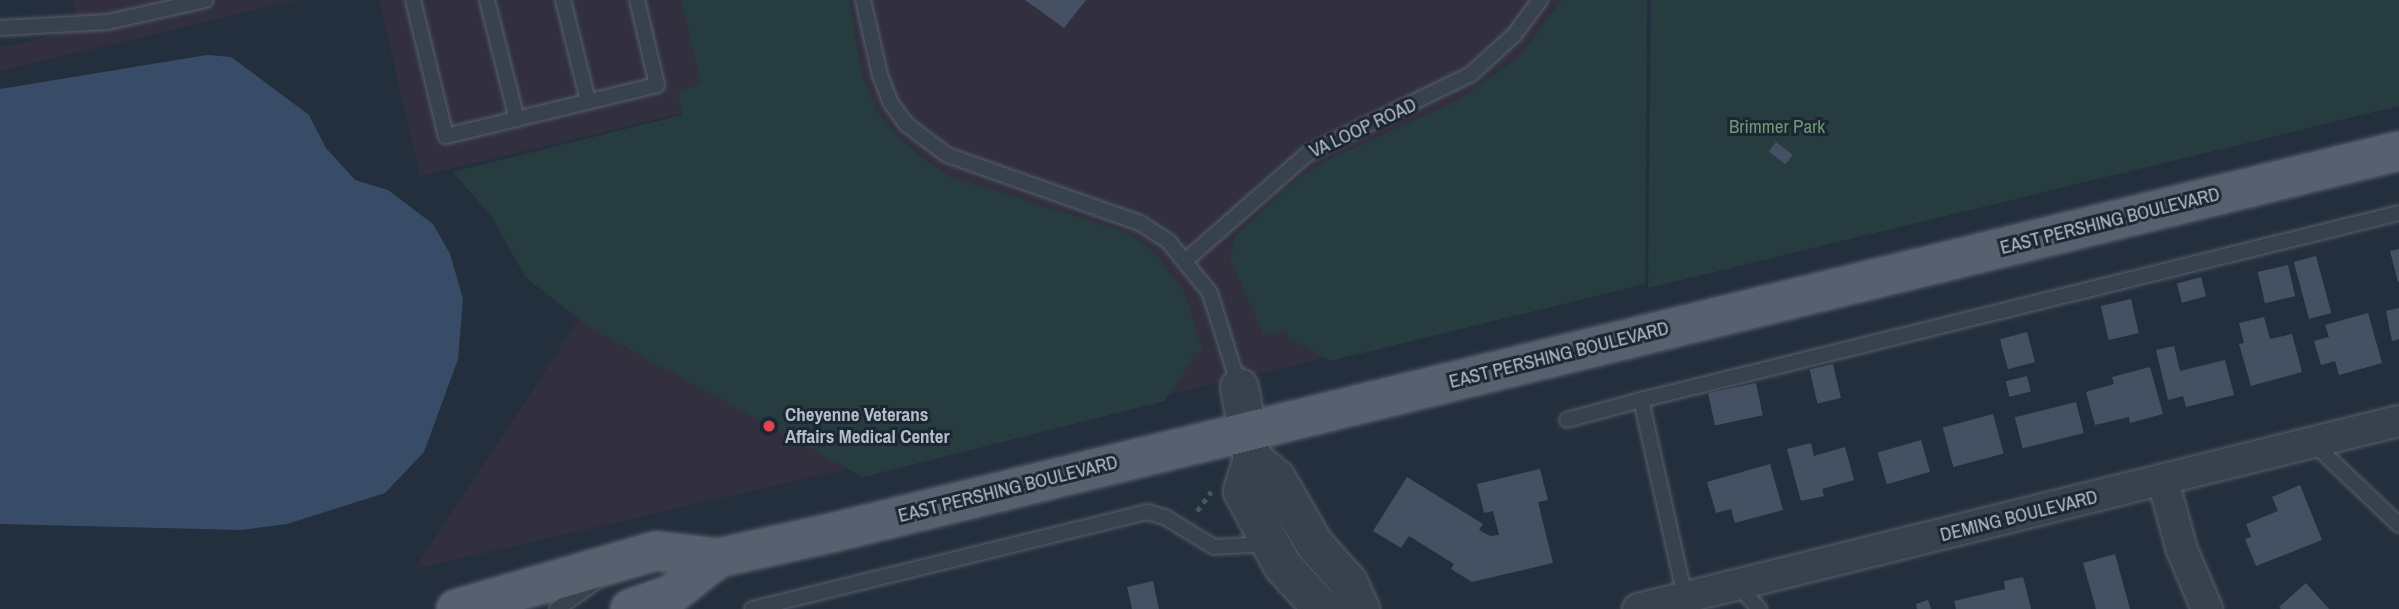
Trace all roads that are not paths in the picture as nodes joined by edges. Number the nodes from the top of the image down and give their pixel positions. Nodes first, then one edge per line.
1 (205, 0) edge
2 (413, 0) edge
3 (487, 0) edge
4 (563, 0) edge
5 (637, 0) edge
6 (863, 0) edge
7 (1540, 0) edge
8 (179, 4) edge
9 (0, 28) edge
10 (588, 101) junction
11 (517, 118) junction
12 (2399, 151) edge
13 (2399, 213) edge
14 (1186, 260) junction
15 (1240, 387) joint
16 (1641, 400) junction
17 (1567, 420) dead end
18 (2399, 421) edge
19 (2312, 442) junction
20 (1250, 445) junction
21 (2163, 481) junction
22 (2399, 526) edge
23 (1269, 544) junction
24 (718, 558) junction
25 (620, 561) junction
26 (1736, 584) junction
27 (1685, 597) junction
28 (456, 609) edge
29 (557, 609) edge
30 (630, 609) edge
31 (752, 609) edge
32 (1322, 609) edge
33 (1360, 609) edge
34 (1638, 609) edge
35 (1759, 609) edge
36 (2207, 609) edge

1 - 8 lane
2 - 11 lane
3 - 11 lane
4 - 10 lane
5 - 10 lane
6 - 14 lane
7 - 14 lane, VA LOOP ROAD
8 - 9 lane
10 - 11 lane
12 - 20 main road, EAST PERSHING BOULEVARD
13 - 16 lane
14 - 15 lane
15 - 20 street
16 - 17 lane
16 - 27 lane
18 - 19 street, DEMING BOULEVARD
19 - 21 street, DEMING BOULEVARD
19 - 22 lane
20 - 23 street
20 - 24 main road, EAST PERSHING BOULEVARD
20 - 33 street
21 - 26 street, DEMING BOULEVARD
21 - 36 street
23 - 31 lane
23 - 32 street
24 - 25 main road, EAST PERSHING BOULEVARD
24 - 30 main road, EAST PERSHING BOULEVARD
25 - 28 main road, EAST PERSHING BOULEVARD
25 - 29 lane
26 - 27 street, DEMING BOULEVARD
26 - 35 lane
27 - 34 street, DEMING BOULEVARD

